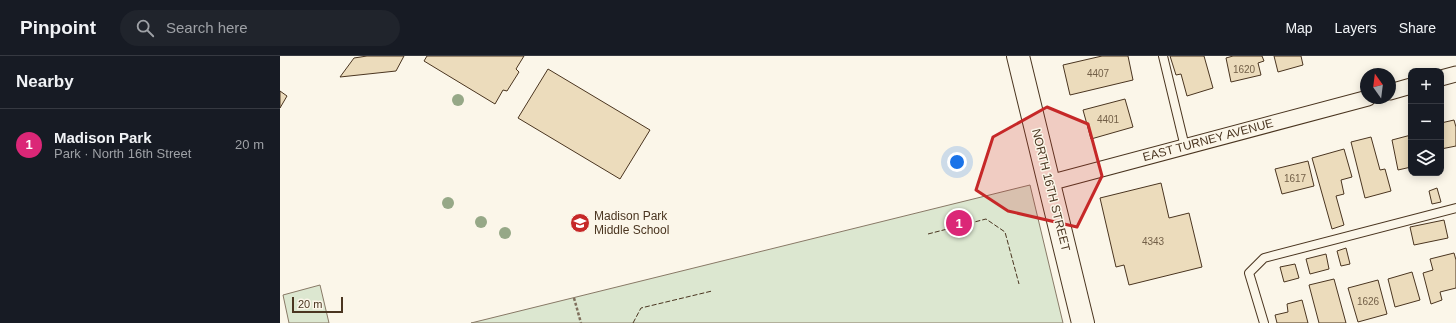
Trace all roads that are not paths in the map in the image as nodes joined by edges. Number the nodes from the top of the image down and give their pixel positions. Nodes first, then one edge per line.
1 (1018, 56) edge
2 (1163, 56) edge
3 (1456, 74) edge
4 (1444, 77) edge
5 (1408, 87) edge
6 (1396, 90) edge
7 (1360, 100) edge
8 (1185, 147) junction
9 (1049, 183) junction
10 (1456, 208) edge
11 (1083, 323) edge
12 (1264, 323) edge

1 - 9 main road, NORTH 16TH STREET
2 - 8 lane
3 - 4 street
5 - 6 street
7 - 8 street, EAST TURNEY AVENUE
8 - 9 street, EAST TURNEY AVENUE
9 - 11 main road, NORTH 16TH STREET
10 - 12 lane

